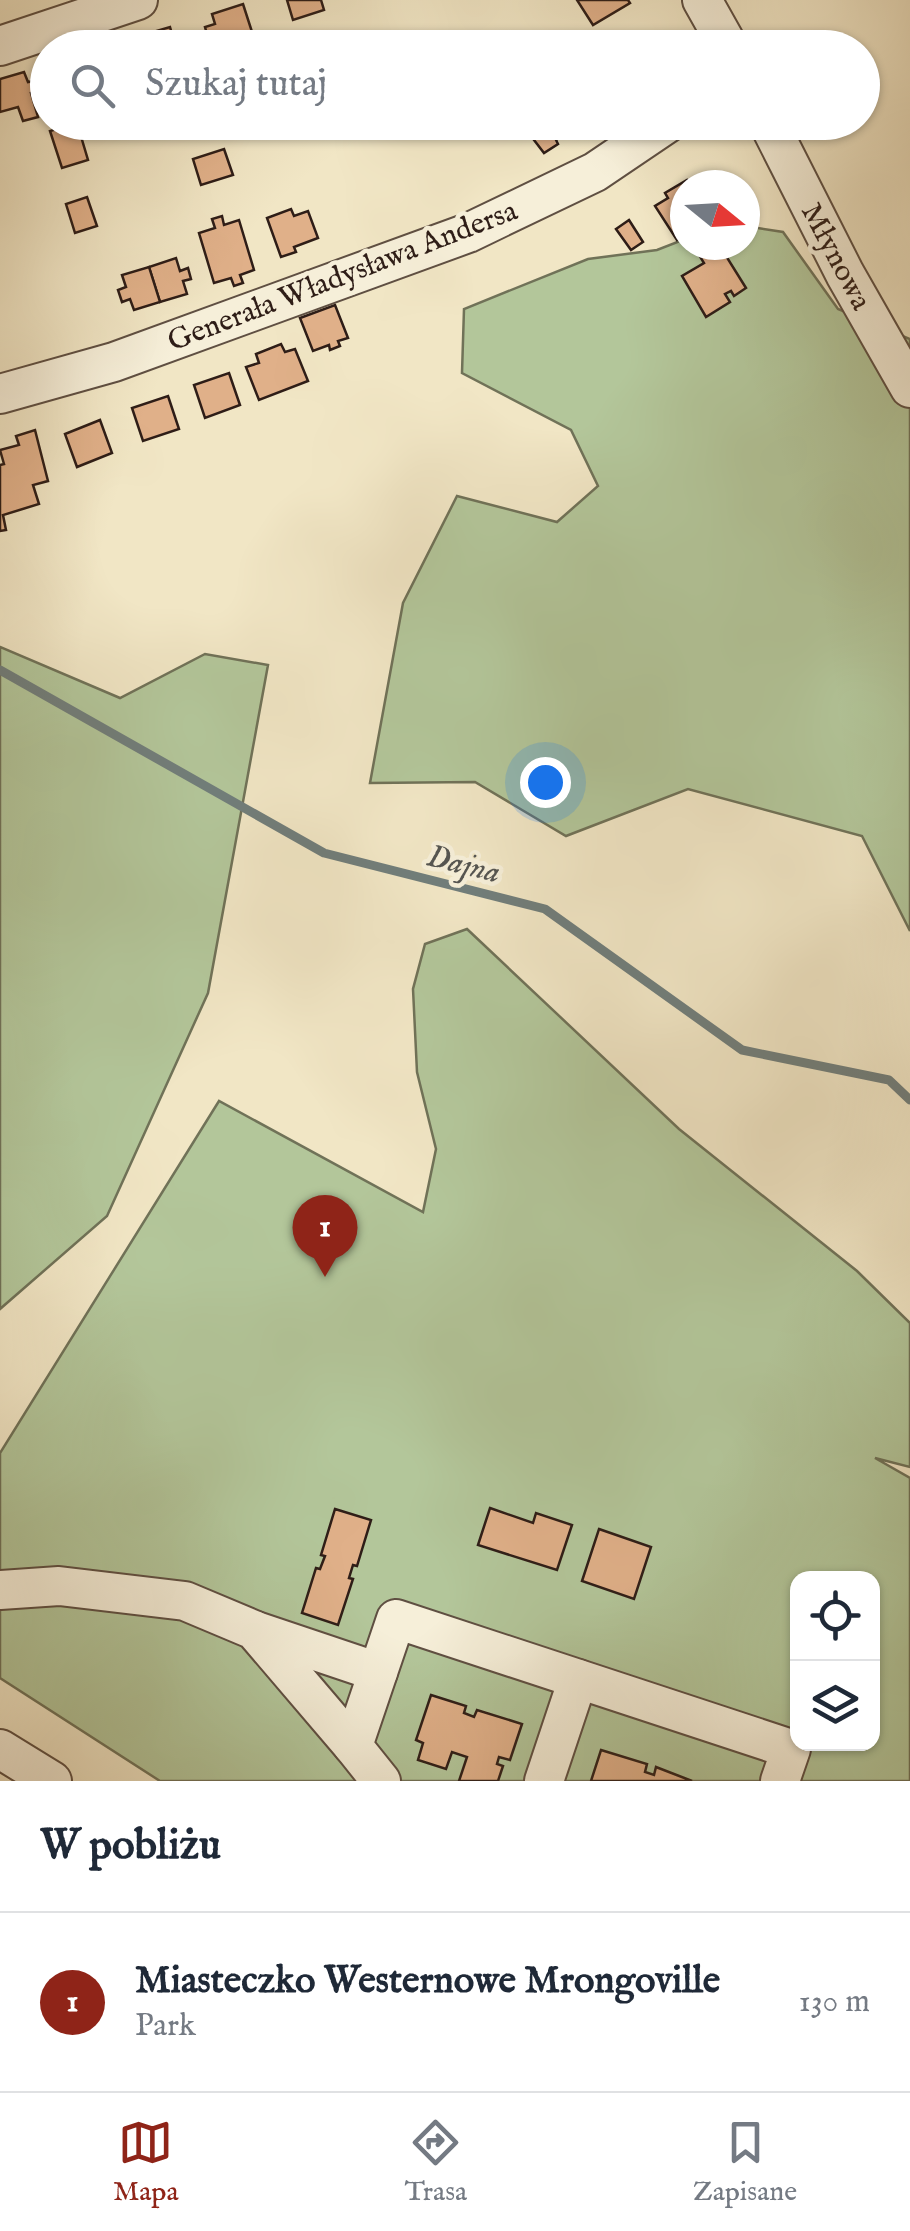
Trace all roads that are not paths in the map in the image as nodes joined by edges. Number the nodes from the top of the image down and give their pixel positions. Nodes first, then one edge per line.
1 (138, 0) edge
2 (702, 0) edge
3 (48, 30) edge
4 (719, 30) edge
5 (30, 36) edge
6 (0, 46) edge
7 (642, 140) edge
8 (777, 140) edge
9 (910, 388) edge
10 (0, 394) edge
11 (0, 1590) edge
12 (254, 1630) junction
13 (378, 1672) junction
14 (578, 1679) junction
15 (352, 1746) junction
16 (0, 1749) edge
17 (52, 1781) edge
18 (382, 1781) edge
19 (544, 1781) edge
20 (780, 1781) edge

1 - 3 street
2 - 4 street
5 - 6 street
7 - 10 street, Generała Władysława Andersa
8 - 9 street, Młynowa
11 - 12 street
12 - 13 street
12 - 15 street
13 - 14 street
13 - 15 street
14 - 19 street
14 - 20 street
15 - 18 street
16 - 17 street

